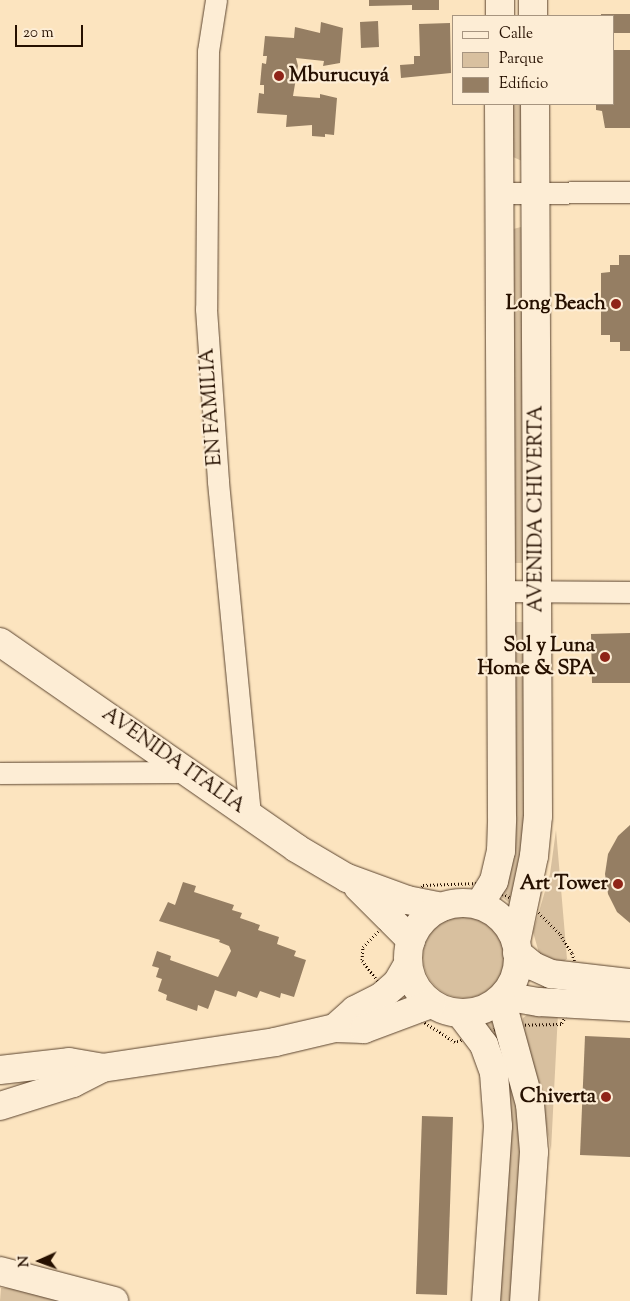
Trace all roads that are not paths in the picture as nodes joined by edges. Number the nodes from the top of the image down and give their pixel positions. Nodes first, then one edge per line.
1 (216, 0) edge
2 (500, 0) edge
3 (533, 0) edge
4 (500, 15) edge
5 (533, 15) edge
6 (499, 105) edge
7 (535, 105) edge
8 (630, 192) edge
9 (536, 193) junction
10 (498, 194) junction
11 (500, 591) junction
12 (538, 591) junction
13 (630, 592) edge
14 (0, 642) edge
15 (187, 772) junction
16 (0, 773) edge
17 (250, 814) junction
18 (484, 896) junction
19 (442, 908) junction
20 (399, 909) junction
21 (517, 948) junction
22 (409, 952) junction
23 (630, 983) edge
24 (577, 992) junction
25 (502, 997) junction
26 (420, 1007) junction
27 (630, 1008) edge
28 (460, 1013) junction
29 (335, 1028) junction
30 (102, 1068) junction
31 (0, 1070) edge
32 (0, 1106) edge
33 (5, 1275) edge
34 (114, 1301) edge
35 (486, 1301) edge
36 (524, 1301) edge

1 - 17 street, EN FAMILIA
2 - 4 street
3 - 5 street
6 - 10 street, AVENIDA CHIVERTA
7 - 9 street, AVENIDA CHIVERTA
8 - 9 street
9 - 10 street
9 - 12 street, AVENIDA CHIVERTA
10 - 11 street, AVENIDA CHIVERTA
11 - 12 street
11 - 18 street, AVENIDA CHIVERTA
12 - 13 street
12 - 21 street, AVENIDA CHIVERTA
14 - 15 street, AVENIDA ITALIA
15 - 16 street
15 - 17 street, AVENIDA ITALIA
17 - 20 street, AVENIDA ITALIA
18 - 19 street
18 - 21 street
19 - 20 street, AVENIDA ITALIA
19 - 22 street
20 - 22 street, AVENIDA ITALIA
21 - 24 street
21 - 25 street
22 - 26 street
22 - 29 street
23 - 24 street
24 - 25 street
24 - 27 street
25 - 28 street
25 - 36 street
26 - 28 street
26 - 29 street
28 - 35 street
29 - 30 street
30 - 31 street
30 - 32 street
33 - 34 street

